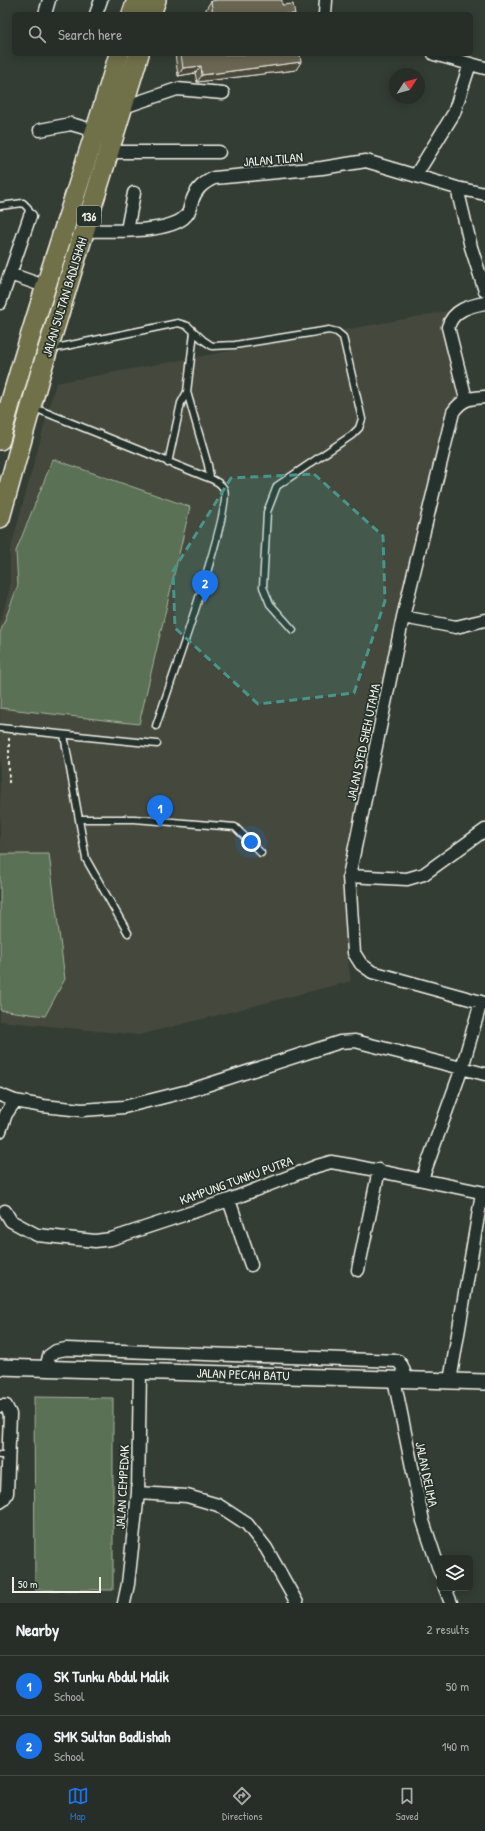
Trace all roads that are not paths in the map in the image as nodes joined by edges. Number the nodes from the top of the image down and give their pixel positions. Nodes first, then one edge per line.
1 (49, 0) edge
2 (101, 0) edge
3 (137, 0) edge
4 (156, 0) edge
5 (326, 0) edge
6 (46, 12) edge
7 (97, 12) edge
8 (133, 12) edge
9 (153, 12) edge
10 (325, 12) edge
11 (118, 56) edge
12 (138, 56) edge
13 (441, 56) edge
14 (470, 64) junction
15 (485, 68) edge
16 (223, 93) dead end
17 (122, 108) junction
18 (40, 130) dead end
19 (96, 131) junction
20 (108, 152) junction
21 (219, 152) dead end
22 (416, 175) junction
23 (457, 188) junction
24 (134, 193) dead end
25 (485, 194) edge
26 (0, 206) edge
27 (30, 216) joint
28 (127, 230) junction
29 (84, 231) junction
30 (10, 274) junction
31 (47, 287) junction
32 (485, 291) edge
33 (0, 303) edge
34 (485, 303) edge
35 (194, 332) junction
36 (47, 350) junction
37 (187, 392) junction
38 (485, 397) edge
39 (463, 402) junction
40 (31, 406) junction
41 (1, 436) edge
42 (22, 436) junction
43 (168, 463) junction
44 (210, 478) junction
45 (0, 518) edge
46 (403, 617) junction
47 (485, 620) edge
48 (293, 630) dead end
49 (156, 726) dead end
50 (0, 728) edge
51 (64, 734) junction
52 (157, 744) dead end
53 (80, 819) junction
54 (485, 830) edge
55 (261, 853) dead end
56 (349, 876) junction
57 (128, 933) dead end
58 (483, 1000) edge
59 (462, 1068) junction
60 (485, 1074) edge
61 (0, 1095) edge
62 (15, 1101) junction
63 (0, 1131) edge
64 (379, 1170) junction
65 (422, 1179) junction
66 (483, 1193) edge
67 (229, 1200) junction
68 (2, 1209) edge
69 (251, 1265) dead end
70 (358, 1270) dead end
71 (0, 1368) edge
72 (46, 1368) junction
73 (140, 1371) junction
74 (400, 1379) junction
75 (450, 1381) junction
76 (485, 1382) edge
77 (3, 1406) edge
78 (4, 1455) edge
79 (138, 1493) junction
80 (0, 1502) edge
81 (437, 1563) edge
82 (446, 1591) edge
83 (124, 1603) edge
84 (297, 1603) edge
85 (452, 1603) edge

1 - 6 street
2 - 7 street
3 - 8 main road
4 - 9 main road
5 - 10 street
11 - 19 main road, JALAN SULTAN BADLISHAH / 136
12 - 17 main road, JALAN SULTAN BADLISHAH / 136
13 - 14 street
14 - 15 street
14 - 22 street
16 - 17 street
17 - 20 main road, JALAN SULTAN BADLISHAH / 136
18 - 19 street
19 - 31 main road, JALAN SULTAN BADLISHAH / 136
20 - 21 street
20 - 29 main road, JALAN SULTAN BADLISHAH / 136
22 - 23 street, JALAN TILAN
22 - 28 street, JALAN TILAN
23 - 25 street, JALAN TILAN
23 - 32 street
24 - 28 street
26 - 27 lane
27 - 30 street
28 - 29 street, JALAN TILAN
29 - 36 main road, JALAN SULTAN BADLISHAH / 136
30 - 31 street
30 - 33 street
31 - 41 main road, JALAN SULTAN BADLISHAH / 136
34 - 39 street
35 - 36 lane
35 - 37 lane
35 - 48 lane
36 - 40 main road, JALAN SULTAN BADLISHAH / 136
37 - 43 lane
37 - 44 lane
38 - 39 street
39 - 46 street, JALAN SYED SHEH UTAMA
40 - 42 main road, JALAN SULTAN BADLISHAH / 136
40 - 43 lane
41 - 42 main road
42 - 45 main road, JALAN SULTAN BADLISHAH / 136
43 - 44 lane
44 - 49 lane
46 - 47 street
46 - 56 street, JALAN SYED SHEH UTAMA
50 - 51 lane
51 - 52 lane
51 - 53 lane
53 - 55 lane
53 - 57 lane
54 - 56 street
56 - 58 street, JALAN SYED SHEH UTAMA
58 - 59 street
59 - 60 street
59 - 62 street
59 - 65 street
61 - 62 street
62 - 63 street
64 - 65 street, KAMPUNG TUNKU PUTRA
64 - 67 street, KAMPUNG TUNKU PUTRA
64 - 70 street
65 - 66 street, KAMPUNG TUNKU PUTRA
66 - 75 street
67 - 68 street, KAMPUNG TUNKU PUTRA
67 - 69 street
71 - 72 street, JALAN PECAH BATU
72 - 73 street, JALAN PECAH BATU
72 - 74 street, JALAN DELIMA
73 - 74 street, JALAN PECAH BATU
73 - 79 street, JALAN CEMPEDAK
74 - 75 street, JALAN PECAH BATU
74 - 81 street, JALAN DELIMA
75 - 76 street, JALAN PECAH BATU
77 - 78 street
78 - 80 street
79 - 83 street, JALAN CEMPEDAK
79 - 84 street
82 - 85 street

